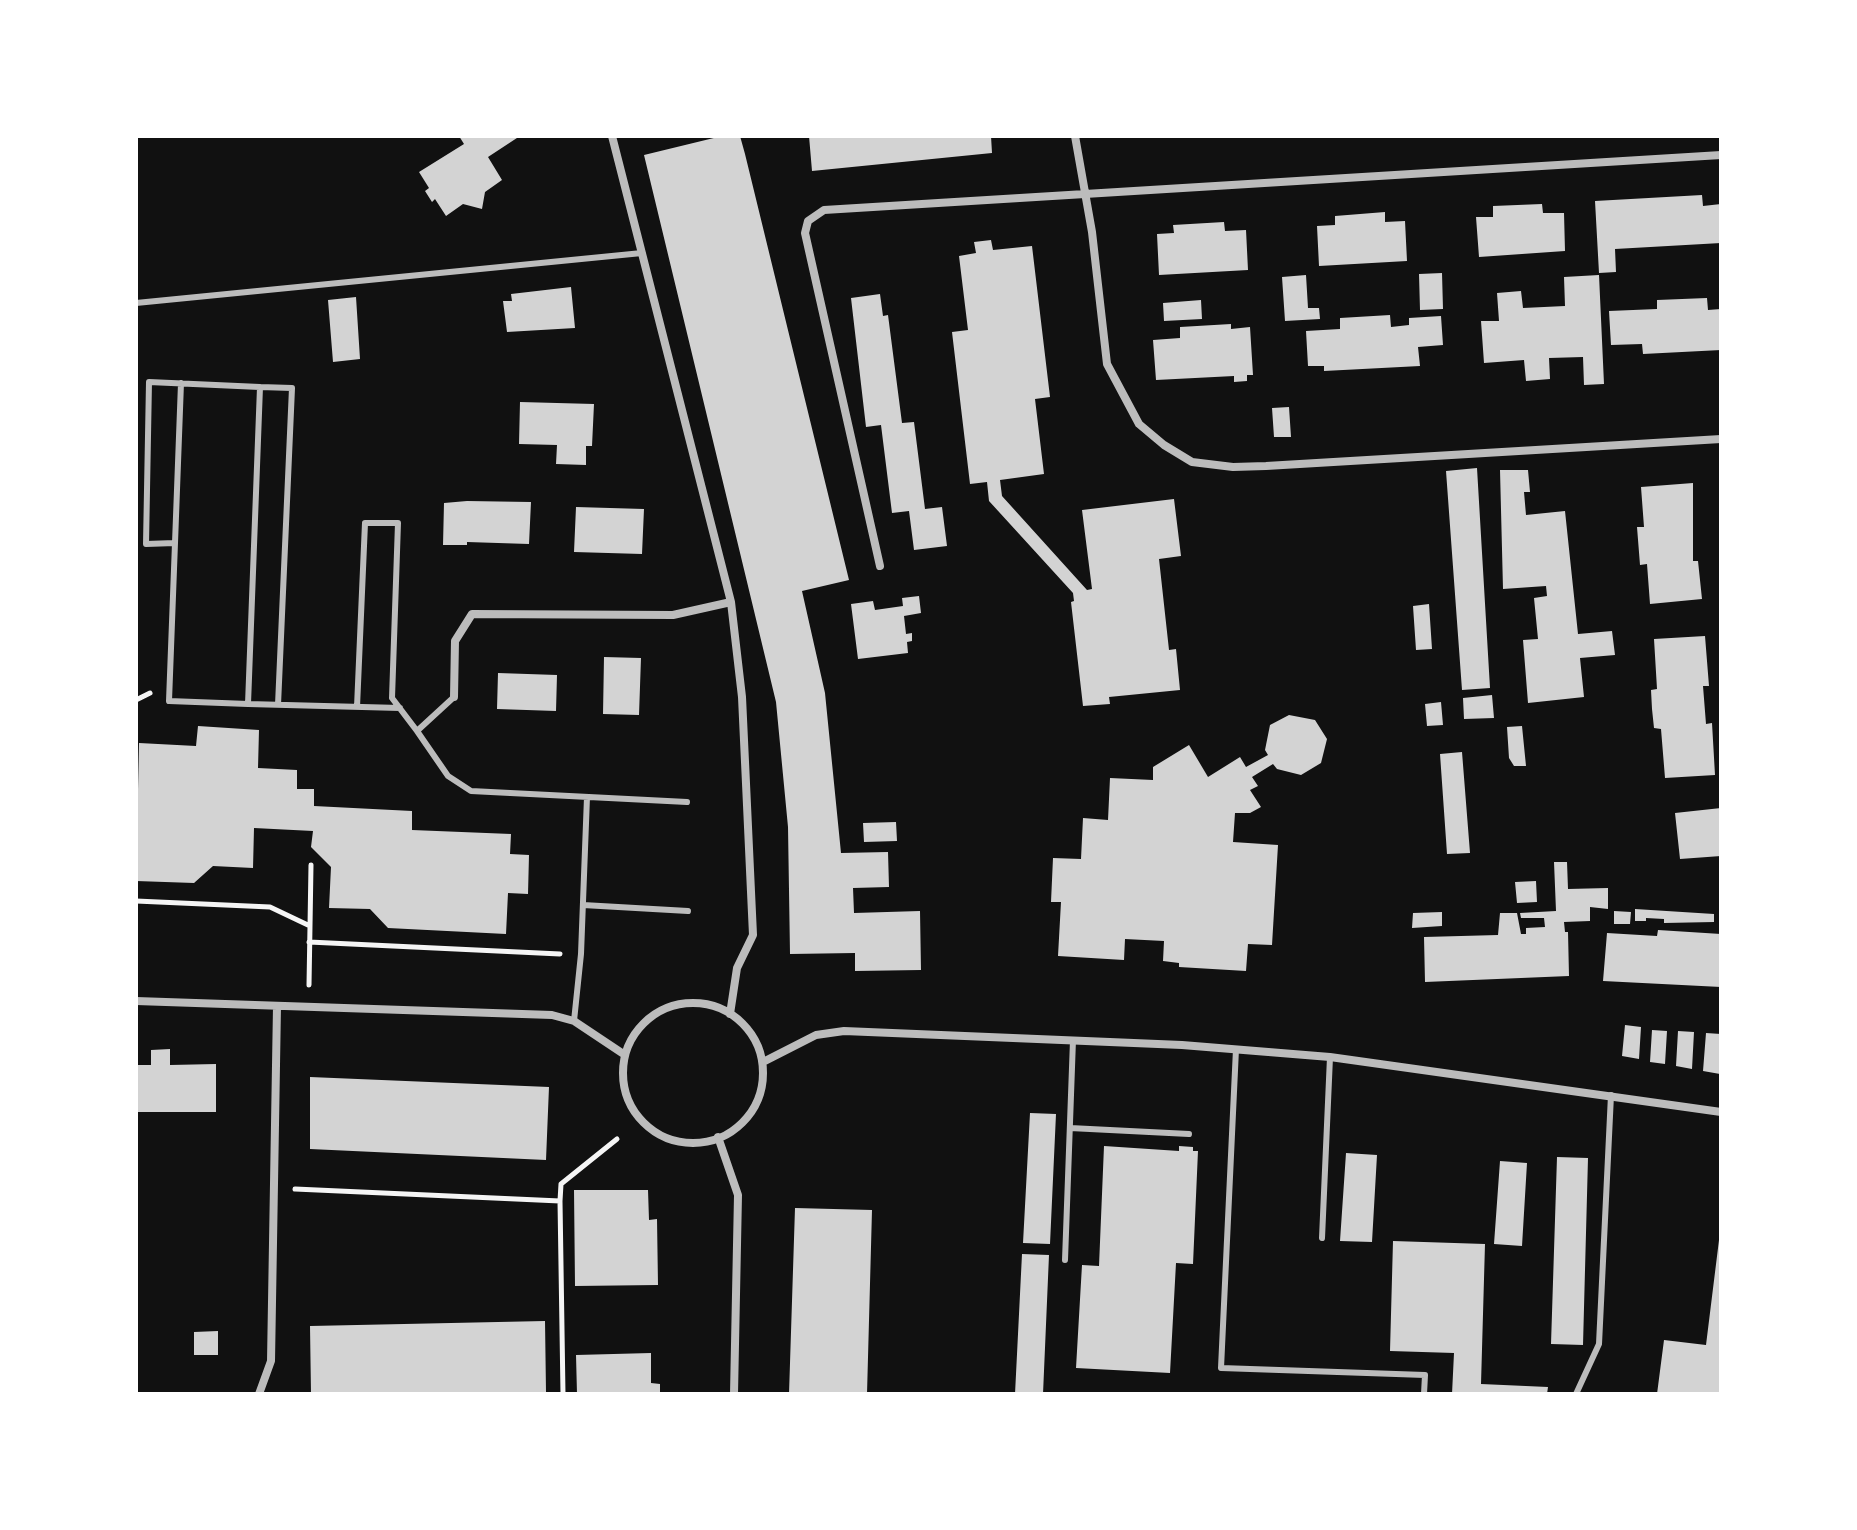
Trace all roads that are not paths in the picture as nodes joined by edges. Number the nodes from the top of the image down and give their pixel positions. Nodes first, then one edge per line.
1 (612, 136) edge
2 (1075, 136) edge
3 (1721, 155) edge
4 (1085, 193) junction
5 (642, 253) junction
6 (136, 303) edge
7 (181, 383) junction
8 (260, 387) junction
9 (1721, 439) edge
10 (175, 543) junction
11 (880, 566) dead end
12 (731, 602) junction
13 (454, 697) joint
14 (248, 704) junction
15 (278, 705) junction
16 (357, 707) junction
17 (400, 708) junction
18 (417, 731) junction
19 (587, 797) junction
20 (687, 802) dead end
21 (583, 905) junction
22 (688, 911) dead end
23 (136, 1001) edge
24 (277, 1006) junction
25 (730, 1014) junction
26 (574, 1021) junction
27 (1073, 1040) junction
28 (1236, 1049) junction
29 (625, 1055) junction
30 (1330, 1057) junction
31 (763, 1062) junction
32 (1611, 1094) junction
33 (1721, 1112) edge
34 (1070, 1128) junction
35 (1189, 1134) dead end
36 (718, 1137) junction
37 (1322, 1238) dead end
38 (1065, 1260) dead end
39 (259, 1394) edge
40 (734, 1394) edge
41 (1424, 1394) edge
42 (1576, 1394) edge

1 - 5 street
2 - 4 street
3 - 4 street
4 - 9 street
4 - 11 street
5 - 6 lane
5 - 12 street
7 - 8 lane
7 - 10 lane
7 - 10 lane
8 - 14 lane
8 - 15 lane
10 - 14 lane
12 - 13 street
12 - 25 street
13 - 18 lane
14 - 15 lane
15 - 16 lane
16 - 17 lane
16 - 17 lane
17 - 18 lane
18 - 19 lane
19 - 20 lane
19 - 21 lane
21 - 22 lane
21 - 26 lane
23 - 24 street
24 - 26 street
24 - 39 street
25 - 29 street
25 - 31 street
26 - 29 street
27 - 28 street
27 - 31 street
27 - 34 lane
28 - 30 street
28 - 41 lane
29 - 36 street
30 - 32 street
30 - 37 lane
31 - 36 street
32 - 33 street
32 - 42 lane
34 - 35 lane
34 - 38 lane
36 - 40 street

